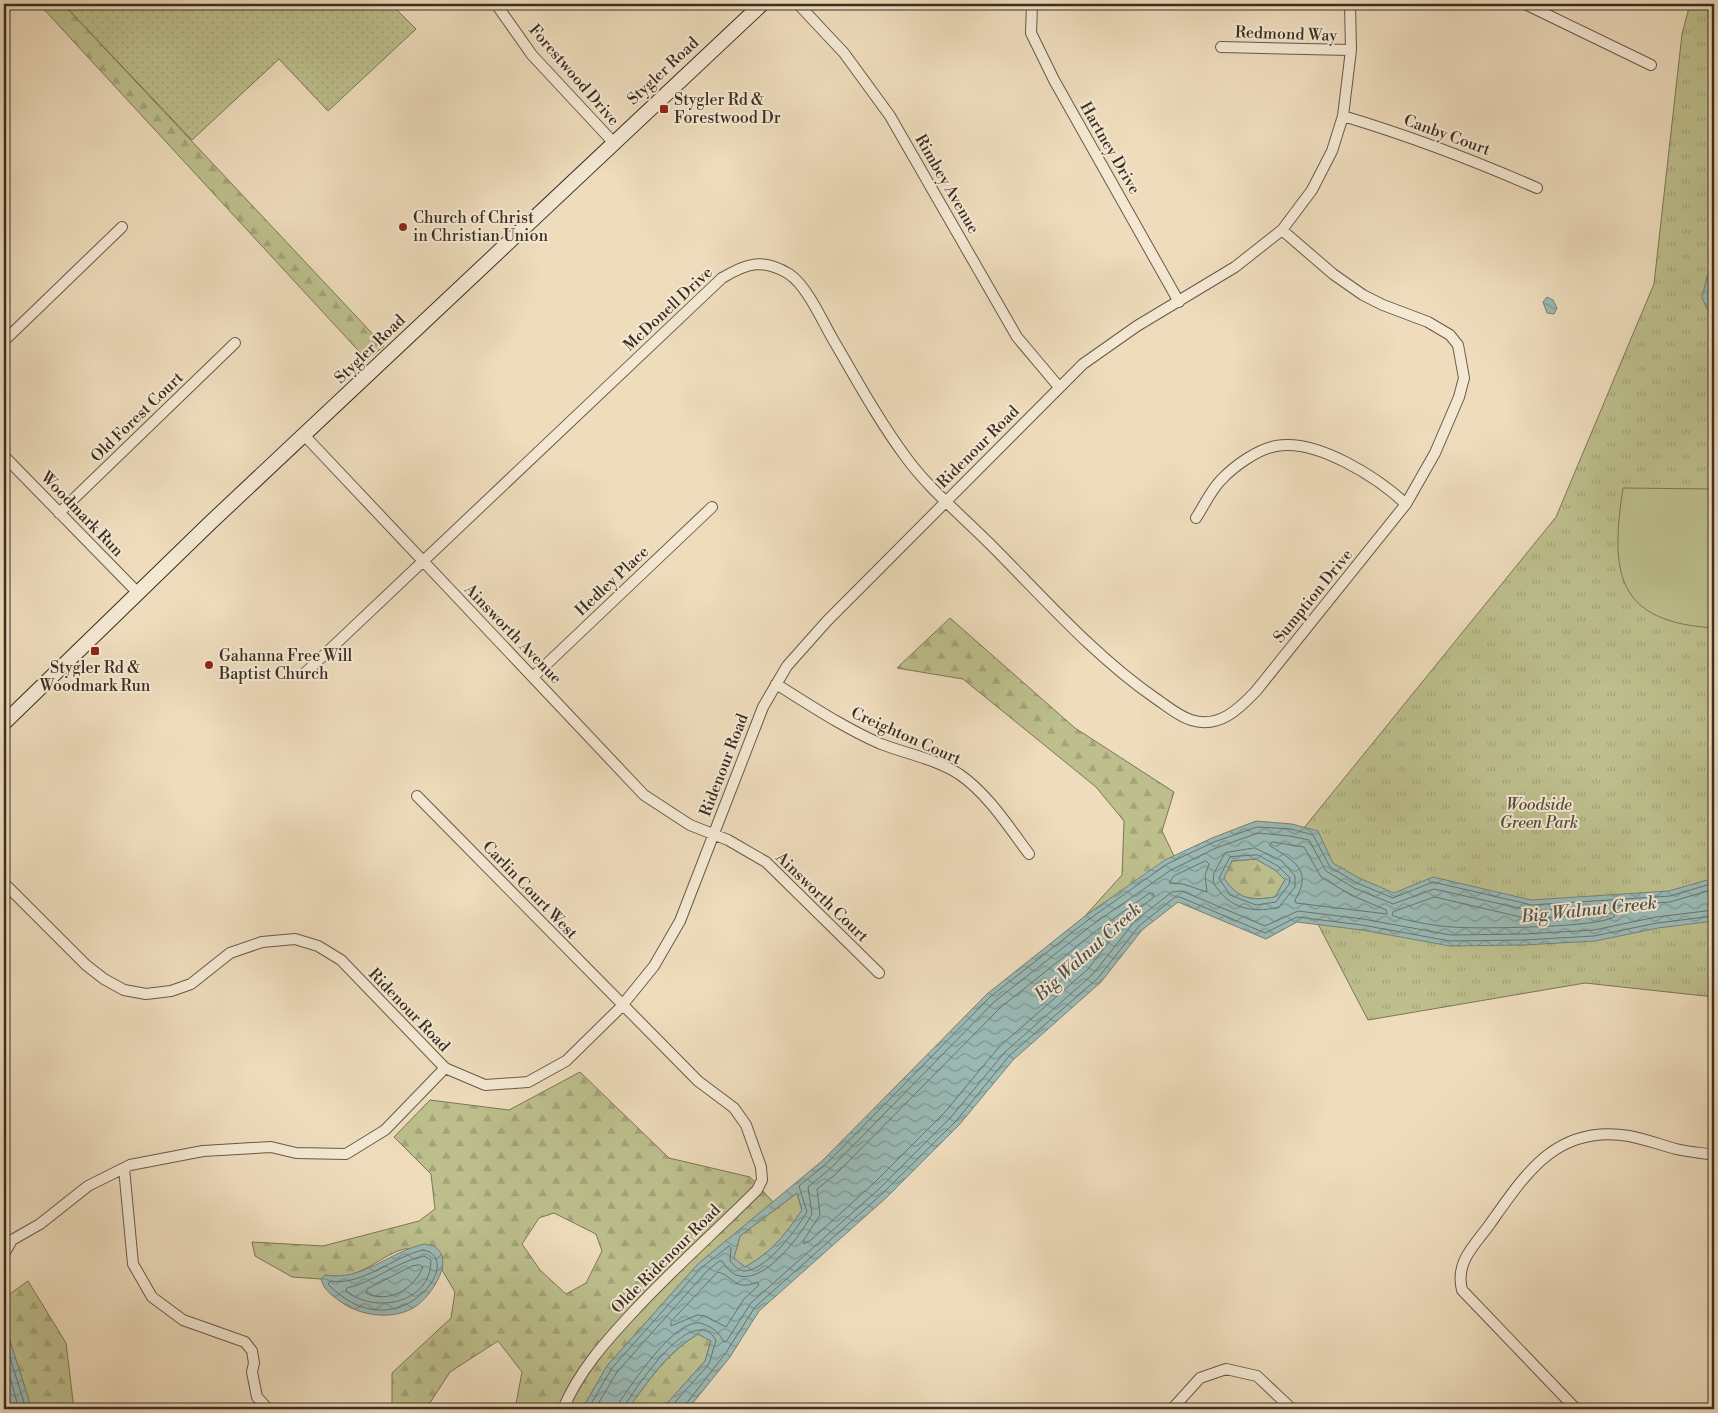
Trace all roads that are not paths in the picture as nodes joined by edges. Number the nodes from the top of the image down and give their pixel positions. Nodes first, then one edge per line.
1 (496, 4) edge
2 (762, 4) edge
3 (798, 4) edge
4 (1032, 4) edge
5 (1350, 4) edge
6 (1525, 4) edge
7 (1220, 47) dead end
8 (1351, 50) junction
9 (1651, 65) dead end
10 (1343, 116) junction
11 (613, 142) junction
12 (1537, 188) dead end
13 (122, 227) dead end
14 (1282, 230) junction
15 (1179, 302) junction
16 (4, 341) edge
17 (235, 343) dead end
18 (1059, 387) junction
19 (304, 435) junction
20 (4, 456) edge
21 (946, 501) junction
22 (1406, 504) junction
23 (712, 507) dead end
24 (59, 513) junction
25 (1196, 518) dead end
26 (423, 562) junction
27 (138, 593) junction
28 (305, 673) dead end
29 (533, 677) junction
30 (776, 684) junction
31 (4, 723) edge
32 (417, 796) dead end
33 (714, 834) junction
34 (1029, 854) dead end
35 (4, 883) edge
36 (879, 973) dead end
37 (622, 1005) junction
38 (445, 1068) junction
39 (746, 1125) joint
40 (1714, 1155) edge
41 (124, 1168) junction
42 (4, 1254) edge
43 (268, 1409) edge
44 (563, 1409) edge
45 (1172, 1409) edge
46 (1292, 1409) edge
47 (1576, 1409) edge

1 - 11 street, Forestwood Drive
2 - 11 main road, Stygler Road
3 - 18 street, Rimbey Avenue
4 - 15 street, Hartney Drive
5 - 8 street, Ridenour Road
6 - 9 street
7 - 8 street, Redmond Way
8 - 10 street, Ridenour Road
10 - 12 street, Canby Court
10 - 14 street, Ridenour Road
11 - 19 main road, Stygler Road
13 - 16 street
14 - 15 street, Ridenour Road
14 - 22 street, Sumption Drive
15 - 18 street, Ridenour Road
17 - 24 street, Old Forest Court
18 - 21 street, Ridenour Road
19 - 26 street, Ainsworth Avenue
19 - 27 main road, Stygler Road
20 - 24 street, Woodmark Run
21 - 22 street, Sumption Drive
21 - 26 street, McDonell Drive
21 - 30 street, Ridenour Road
22 - 25 street
23 - 29 street, Hedley Place
24 - 27 street, Woodmark Run
26 - 28 street, McDonell Drive
26 - 29 street, Ainsworth Avenue
27 - 31 main road, Stygler Road
29 - 33 street, Ainsworth Avenue
30 - 33 street, Ridenour Road
30 - 34 street, Creighton Court
32 - 37 street, Carlin Court West
33 - 36 street, Ainsworth Court
33 - 37 street, Ridenour Road
35 - 38 street, Ridenour Road
37 - 38 street, Ridenour Road
37 - 39 street, Carlin Court West
38 - 41 street
39 - 44 street, Olde Ridenour Road
40 - 47 street
41 - 42 street
41 - 43 street
45 - 46 street

